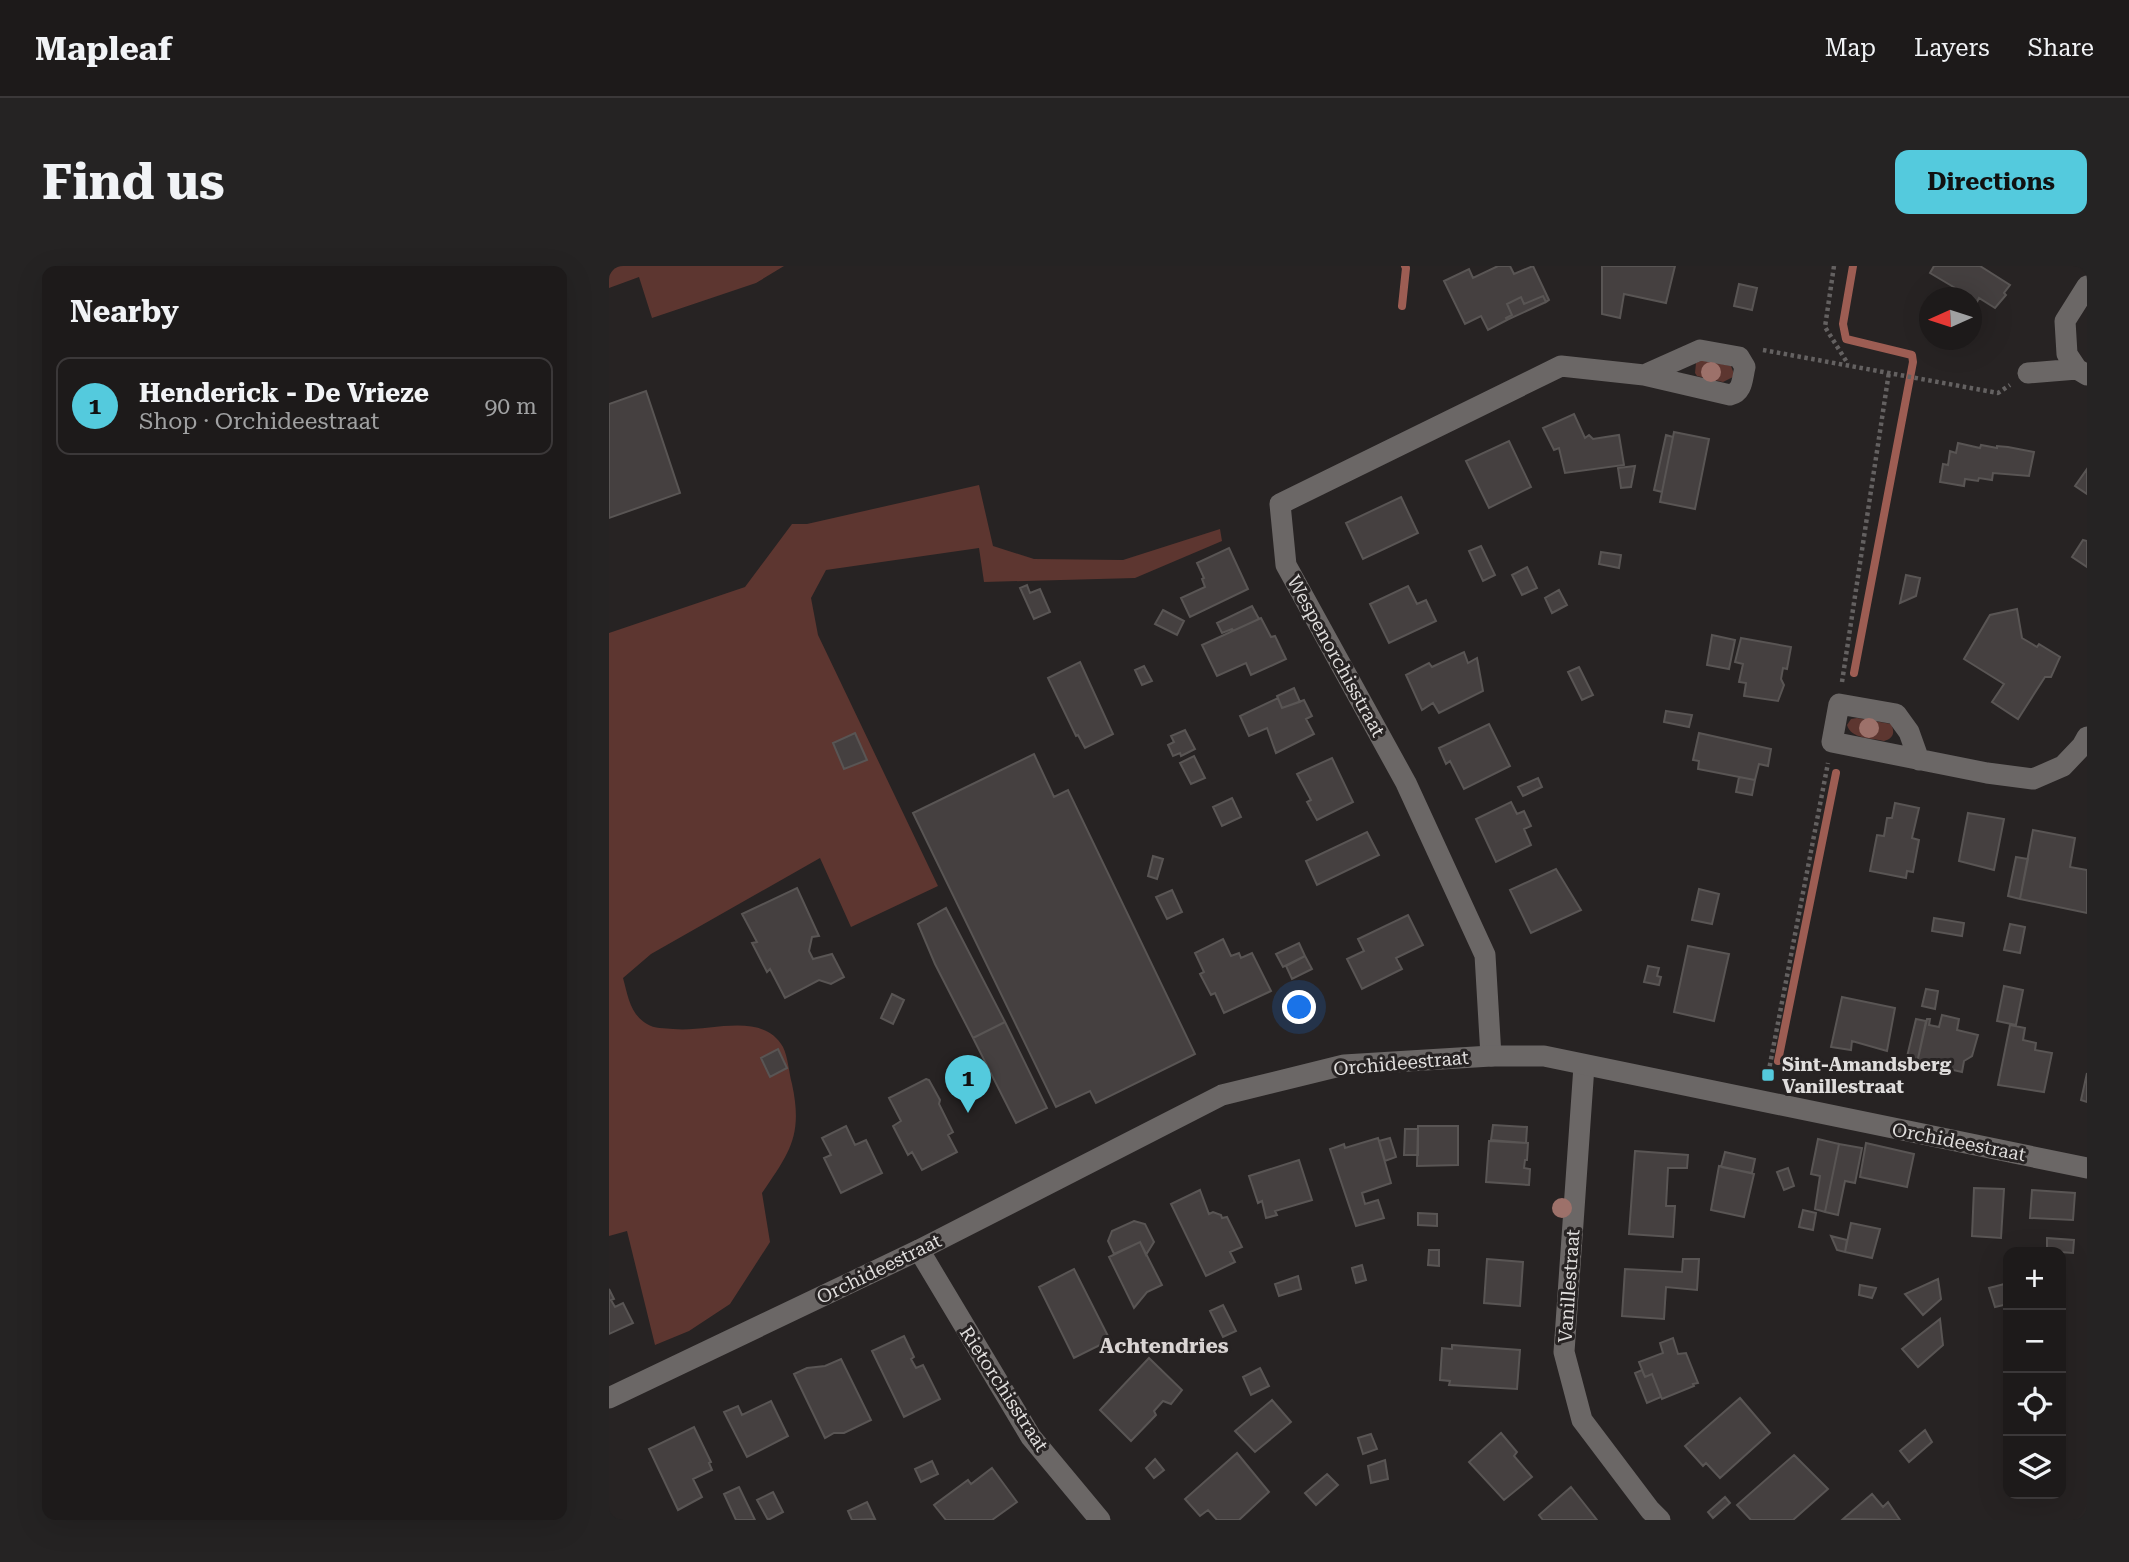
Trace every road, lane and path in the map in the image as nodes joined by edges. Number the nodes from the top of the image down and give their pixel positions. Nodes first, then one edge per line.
1 (1834, 266) edge
2 (2087, 286) edge
3 (1739, 357) junction
4 (1848, 365) junction
5 (2077, 366) edge
6 (1889, 372) junction
7 (2028, 373) joint
8 (1644, 375) junction
9 (1839, 704) junction
10 (2087, 737) edge
11 (1832, 742) junction
12 (1919, 760) junction
13 (1491, 1056) junction
14 (1584, 1066) junction
15 (1763, 1102) junction
16 (2087, 1168) edge
17 (919, 1250) junction
18 (609, 1398) edge
19 (1100, 1520) edge
20 (1660, 1520) edge

1 - 4 path
2 - 5 street
3 - 4 path
3 - 8 street
3 - 8 street, Wespenorchisstraat
4 - 6 path
5 - 7 street
6 - 7 path
6 - 9 path
8 - 13 street, Wespenorchisstraat
9 - 11 street
9 - 12 street
10 - 12 street
11 - 12 street
11 - 15 path
13 - 14 street, Orchideestraat
13 - 17 street, Orchideestraat
14 - 15 street, Orchideestraat
14 - 20 street, Vanillestraat
15 - 16 street, Orchideestraat
17 - 18 street, Orchideestraat
17 - 19 street, Rietorchisstraat

